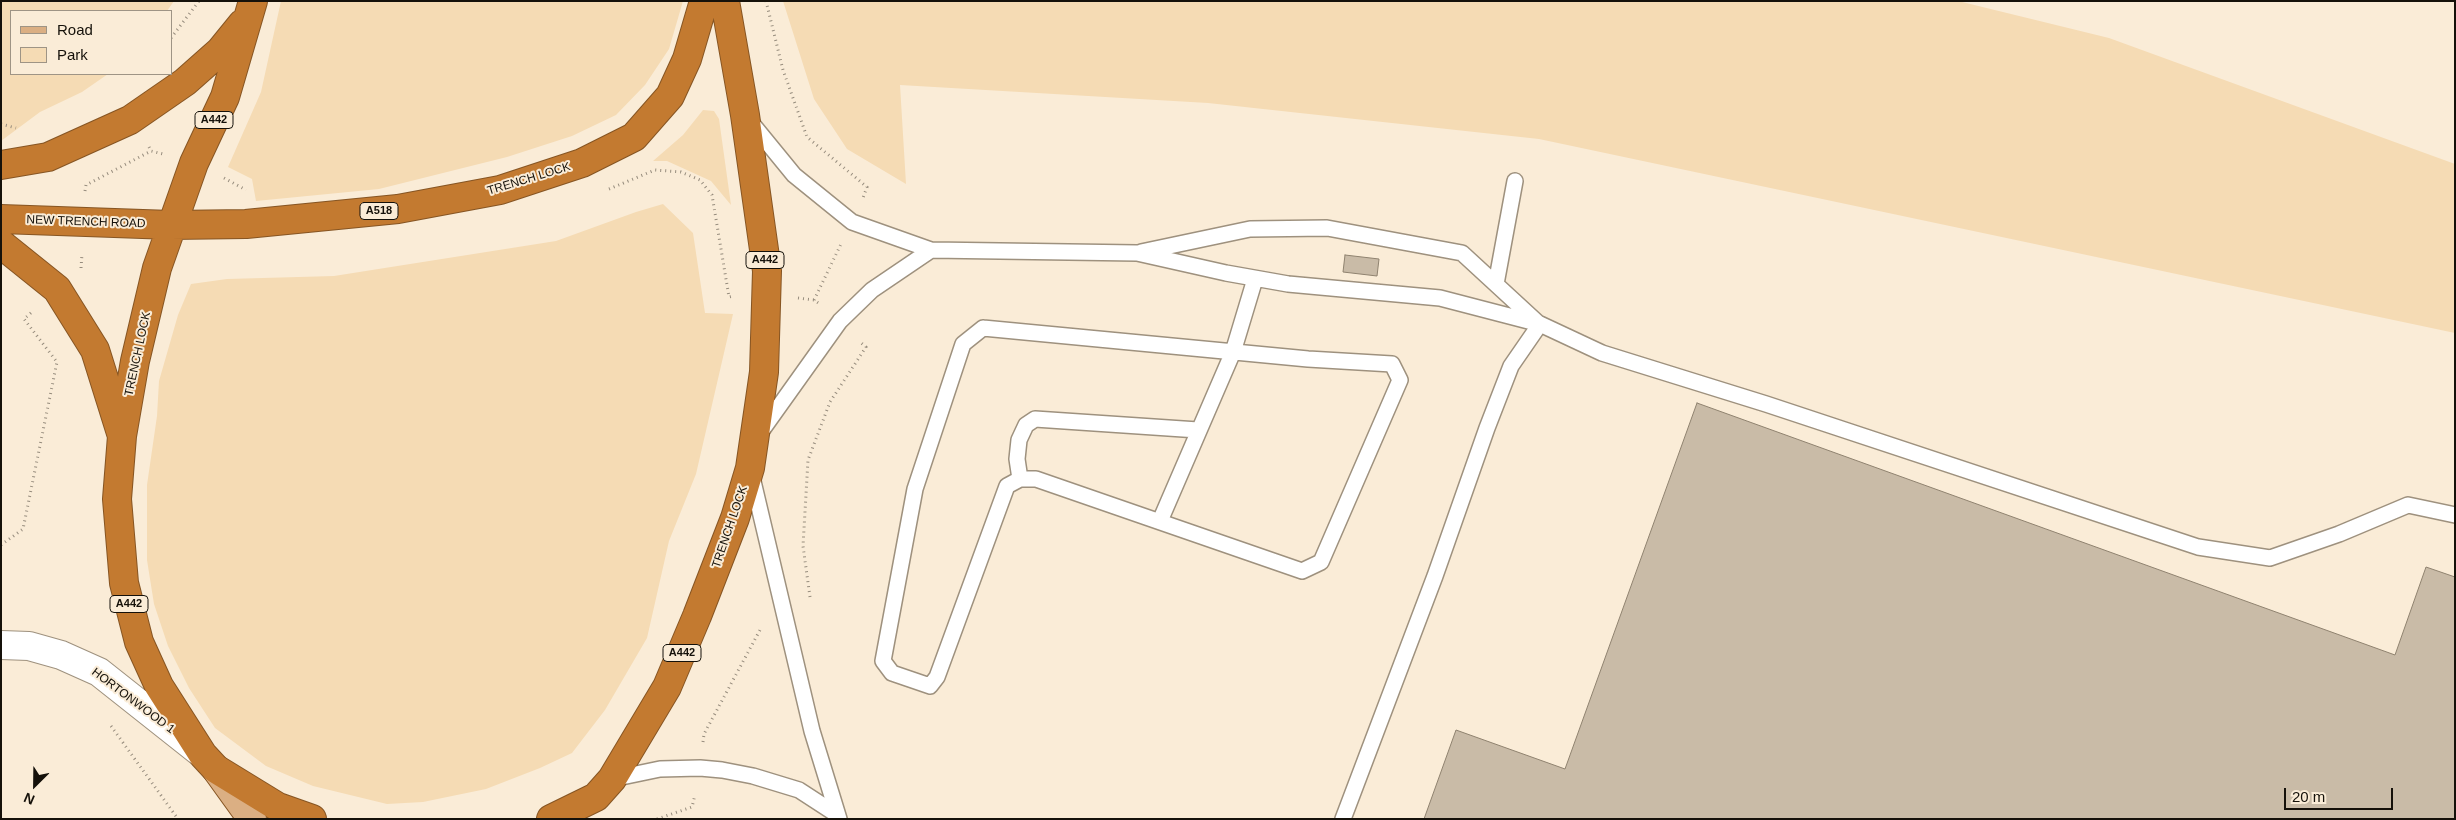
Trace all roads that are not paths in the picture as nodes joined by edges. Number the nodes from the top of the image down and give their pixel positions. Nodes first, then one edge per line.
1 (704, 1) edge
2 (725, 1) edge
3 (252, 7) edge
4 (745, 115) junction
5 (1, 165) edge
6 (1515, 181) dead end
7 (1, 218) edge
8 (171, 225) junction
9 (1, 244) edge
10 (931, 250) junction
11 (1137, 253) junction
12 (1256, 279) junction
13 (1496, 284) junction
14 (1540, 324) junction
15 (1233, 352) junction
16 (1198, 430) junction
17 (122, 436) junction
18 (754, 442) junction
19 (750, 468) junction
20 (1020, 479) junction
21 (2455, 515) edge
22 (1160, 521) junction
23 (1, 645) edge
24 (210, 762) junction
25 (597, 798) edge
26 (838, 817) edge
27 (252, 819) edge
28 (312, 819) edge
29 (551, 819) edge
30 (1343, 819) edge

1 - 8 highway, TRENCH LOCK / A518
2 - 4 highway, TRENCH LOCK / A442
3 - 5 highway
3 - 8 highway, A442
4 - 10 lane
4 - 18 highway, TRENCH LOCK / A442
6 - 13 lane
7 - 8 highway, NEW TRENCH ROAD / A518
8 - 17 highway, TRENCH LOCK / A442
9 - 17 highway
10 - 11 lane
10 - 18 lane
11 - 12 lane
11 - 13 lane
12 - 14 lane
12 - 15 lane
13 - 14 lane
14 - 21 lane
14 - 30 lane
15 - 16 lane
15 - 20 lane
15 - 22 lane
16 - 20 lane
16 - 22 lane
17 - 24 highway, TRENCH LOCK / A442
18 - 19 highway, TRENCH LOCK / A442
19 - 25 highway, TRENCH LOCK / A442
19 - 26 lane
20 - 22 lane
23 - 24 street, HORTONWOOD 1
24 - 27 main road, A442
24 - 28 highway, TRENCH LOCK / A442
25 - 26 lane
25 - 29 highway

